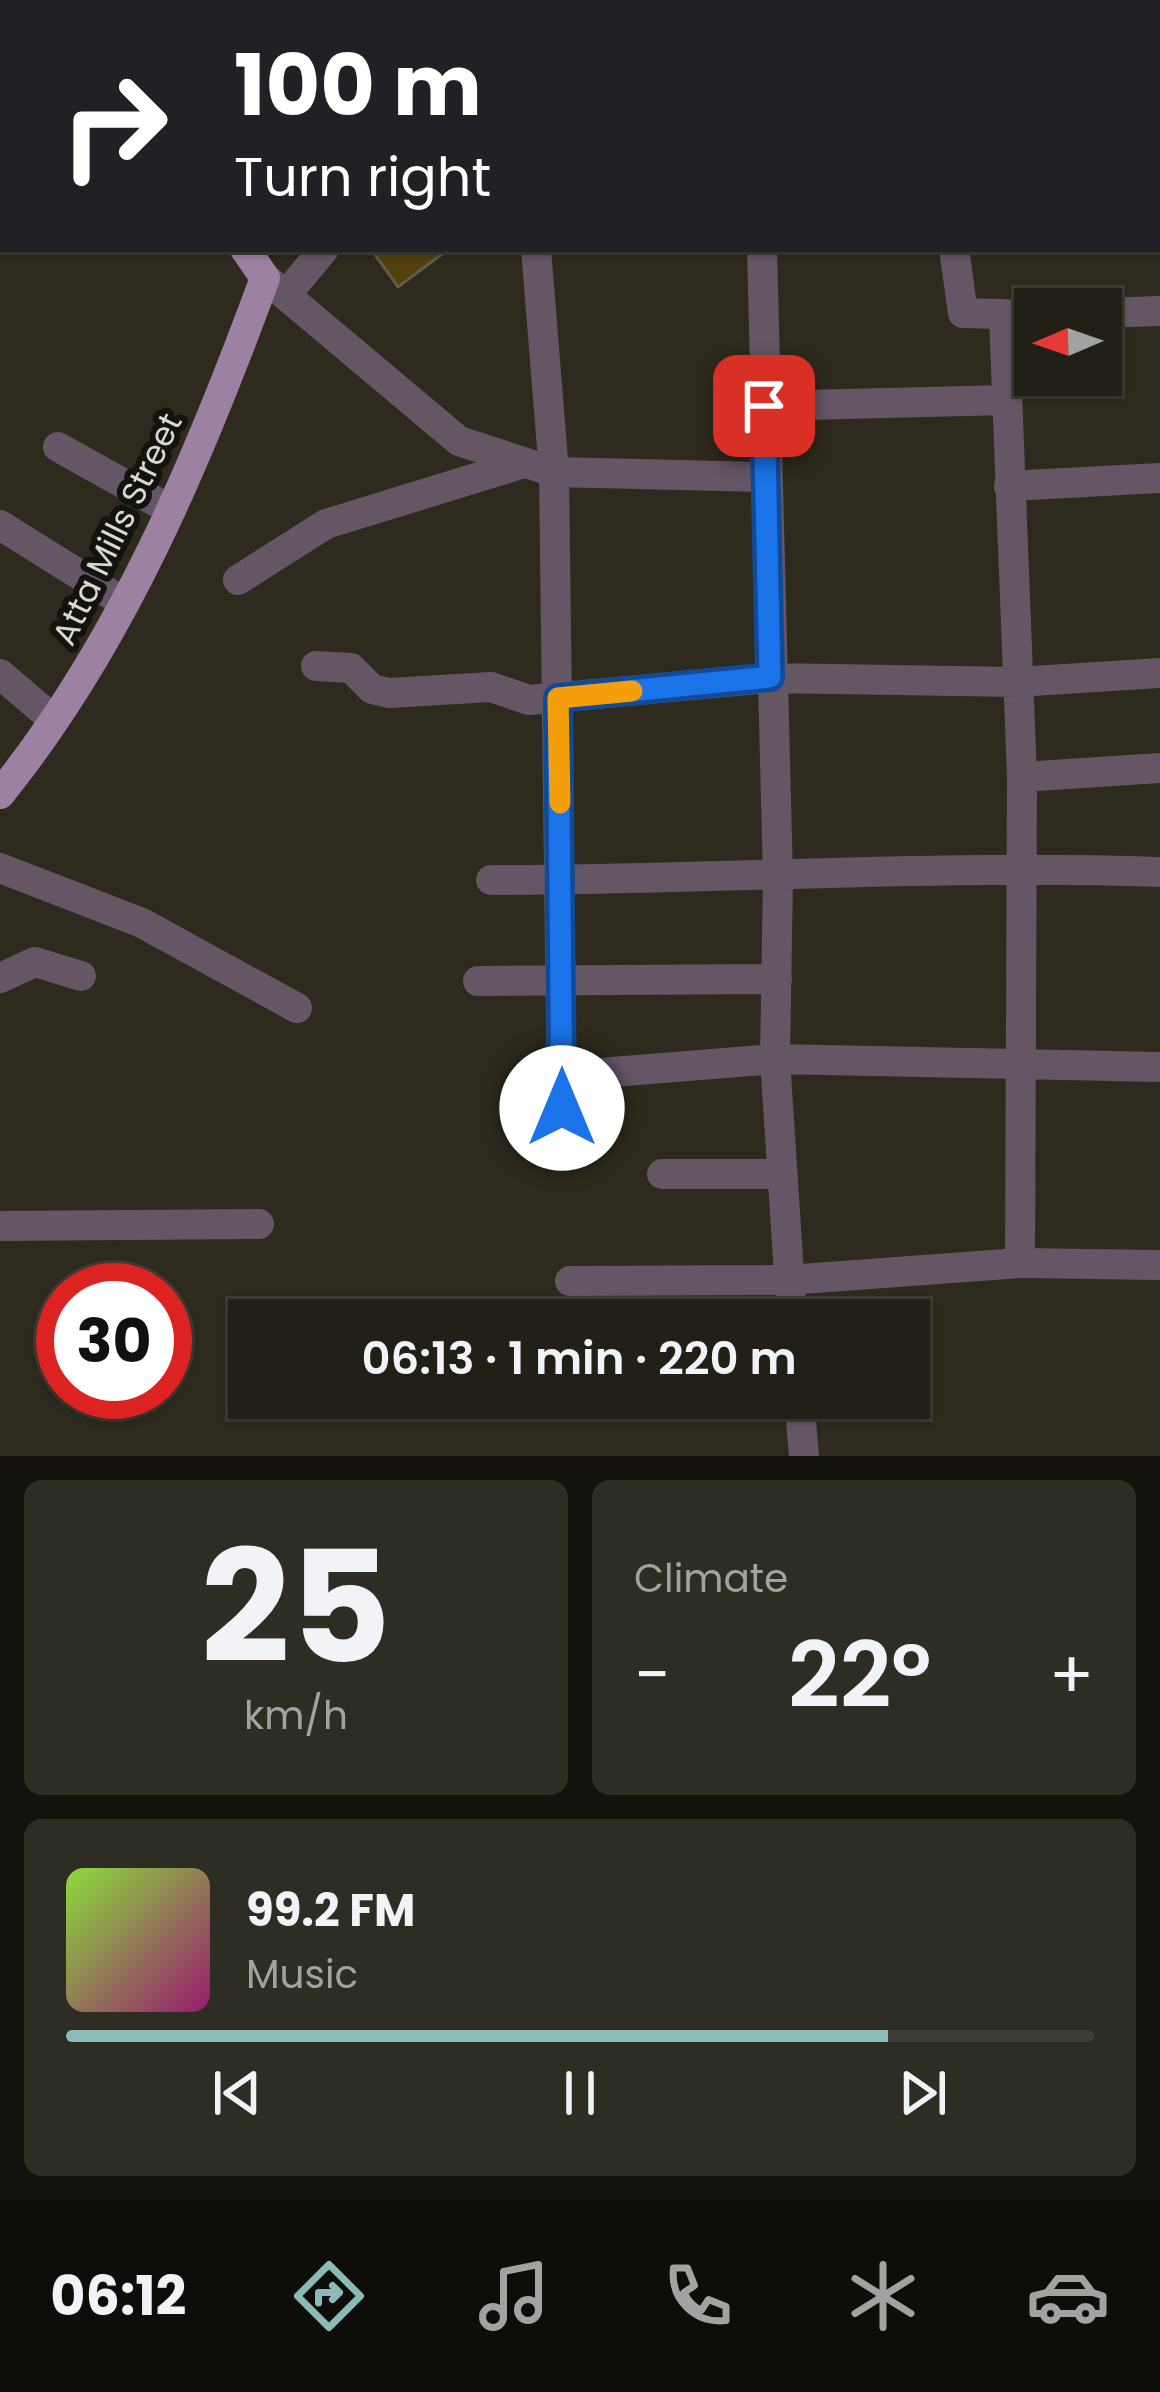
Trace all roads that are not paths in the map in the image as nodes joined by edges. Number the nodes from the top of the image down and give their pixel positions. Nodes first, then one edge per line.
1 (247, 252) edge
2 (320, 252) edge
3 (536, 252) edge
4 (762, 252) edge
5 (954, 252) edge
6 (276, 287) junction
7 (1160, 311) edge
8 (1122, 312) edge
9 (1004, 316) junction
10 (1014, 316) edge
11 (1006, 400) junction
12 (764, 406) junction
13 (58, 447) dead end
14 (520, 464) junction
15 (554, 472) junction
16 (765, 477) junction
17 (1160, 478) edge
18 (1009, 486) junction
19 (171, 510) junction
20 (0, 525) edge
21 (238, 580) dead end
22 (123, 602) junction
23 (316, 666) dead end
24 (1160, 673) edge
25 (0, 674) edge
26 (770, 677) junction
27 (1017, 682) junction
28 (558, 698) junction
29 (54, 720) junction
30 (1160, 768) edge
31 (1022, 777) junction
32 (0, 794) edge
33 (1021, 867) junction
34 (0, 868) edge
35 (1160, 872) edge
36 (778, 878) junction
37 (491, 880) dead end
38 (561, 880) junction
39 (81, 976) dead end
40 (0, 978) edge
41 (777, 979) junction
42 (478, 982) dead end
43 (561, 982) junction
44 (297, 1008) dead end
45 (776, 1059) junction
46 (1020, 1063) junction
47 (1160, 1067) edge
48 (562, 1076) junction
49 (562, 1108) dead end
50 (662, 1174) dead end
51 (780, 1174) junction
52 (259, 1224) dead end
53 (0, 1226) edge
54 (1020, 1263) junction
55 (1160, 1265) edge
56 (788, 1280) junction
57 (570, 1281) dead end
58 (790, 1299) edge
59 (801, 1419) edge
60 (804, 1456) edge

1 - 6 main road
2 - 6 street
3 - 15 street
4 - 12 street
5 - 9 street
6 - 14 street
6 - 19 main road, Atta Mills Street
7 - 8 street
9 - 10 street
9 - 11 street
11 - 12 street
11 - 18 street
12 - 16 street
13 - 19 street
14 - 15 street
14 - 21 street
15 - 16 street
15 - 28 street
16 - 26 street
17 - 18 street
18 - 27 street
19 - 22 main road, Atta Mills Street
20 - 22 street
22 - 29 main road, Atta Mills Street
23 - 28 street
24 - 27 street
25 - 29 street
26 - 27 street
26 - 28 street
26 - 36 street
27 - 31 street
28 - 38 street
29 - 32 main road, Atta Mills Street
30 - 31 street
31 - 33 street
33 - 35 street
33 - 36 street
33 - 46 street
34 - 44 street
36 - 38 street
36 - 41 street
37 - 38 street
38 - 43 street
39 - 40 street
41 - 43 street
41 - 45 street
42 - 43 street
43 - 48 street
45 - 46 street
45 - 48 street
45 - 51 street
46 - 47 street
46 - 54 street
48 - 49 street
50 - 51 street
51 - 56 street
52 - 53 street
54 - 55 street
54 - 56 street
56 - 57 street
56 - 58 street
59 - 60 street

